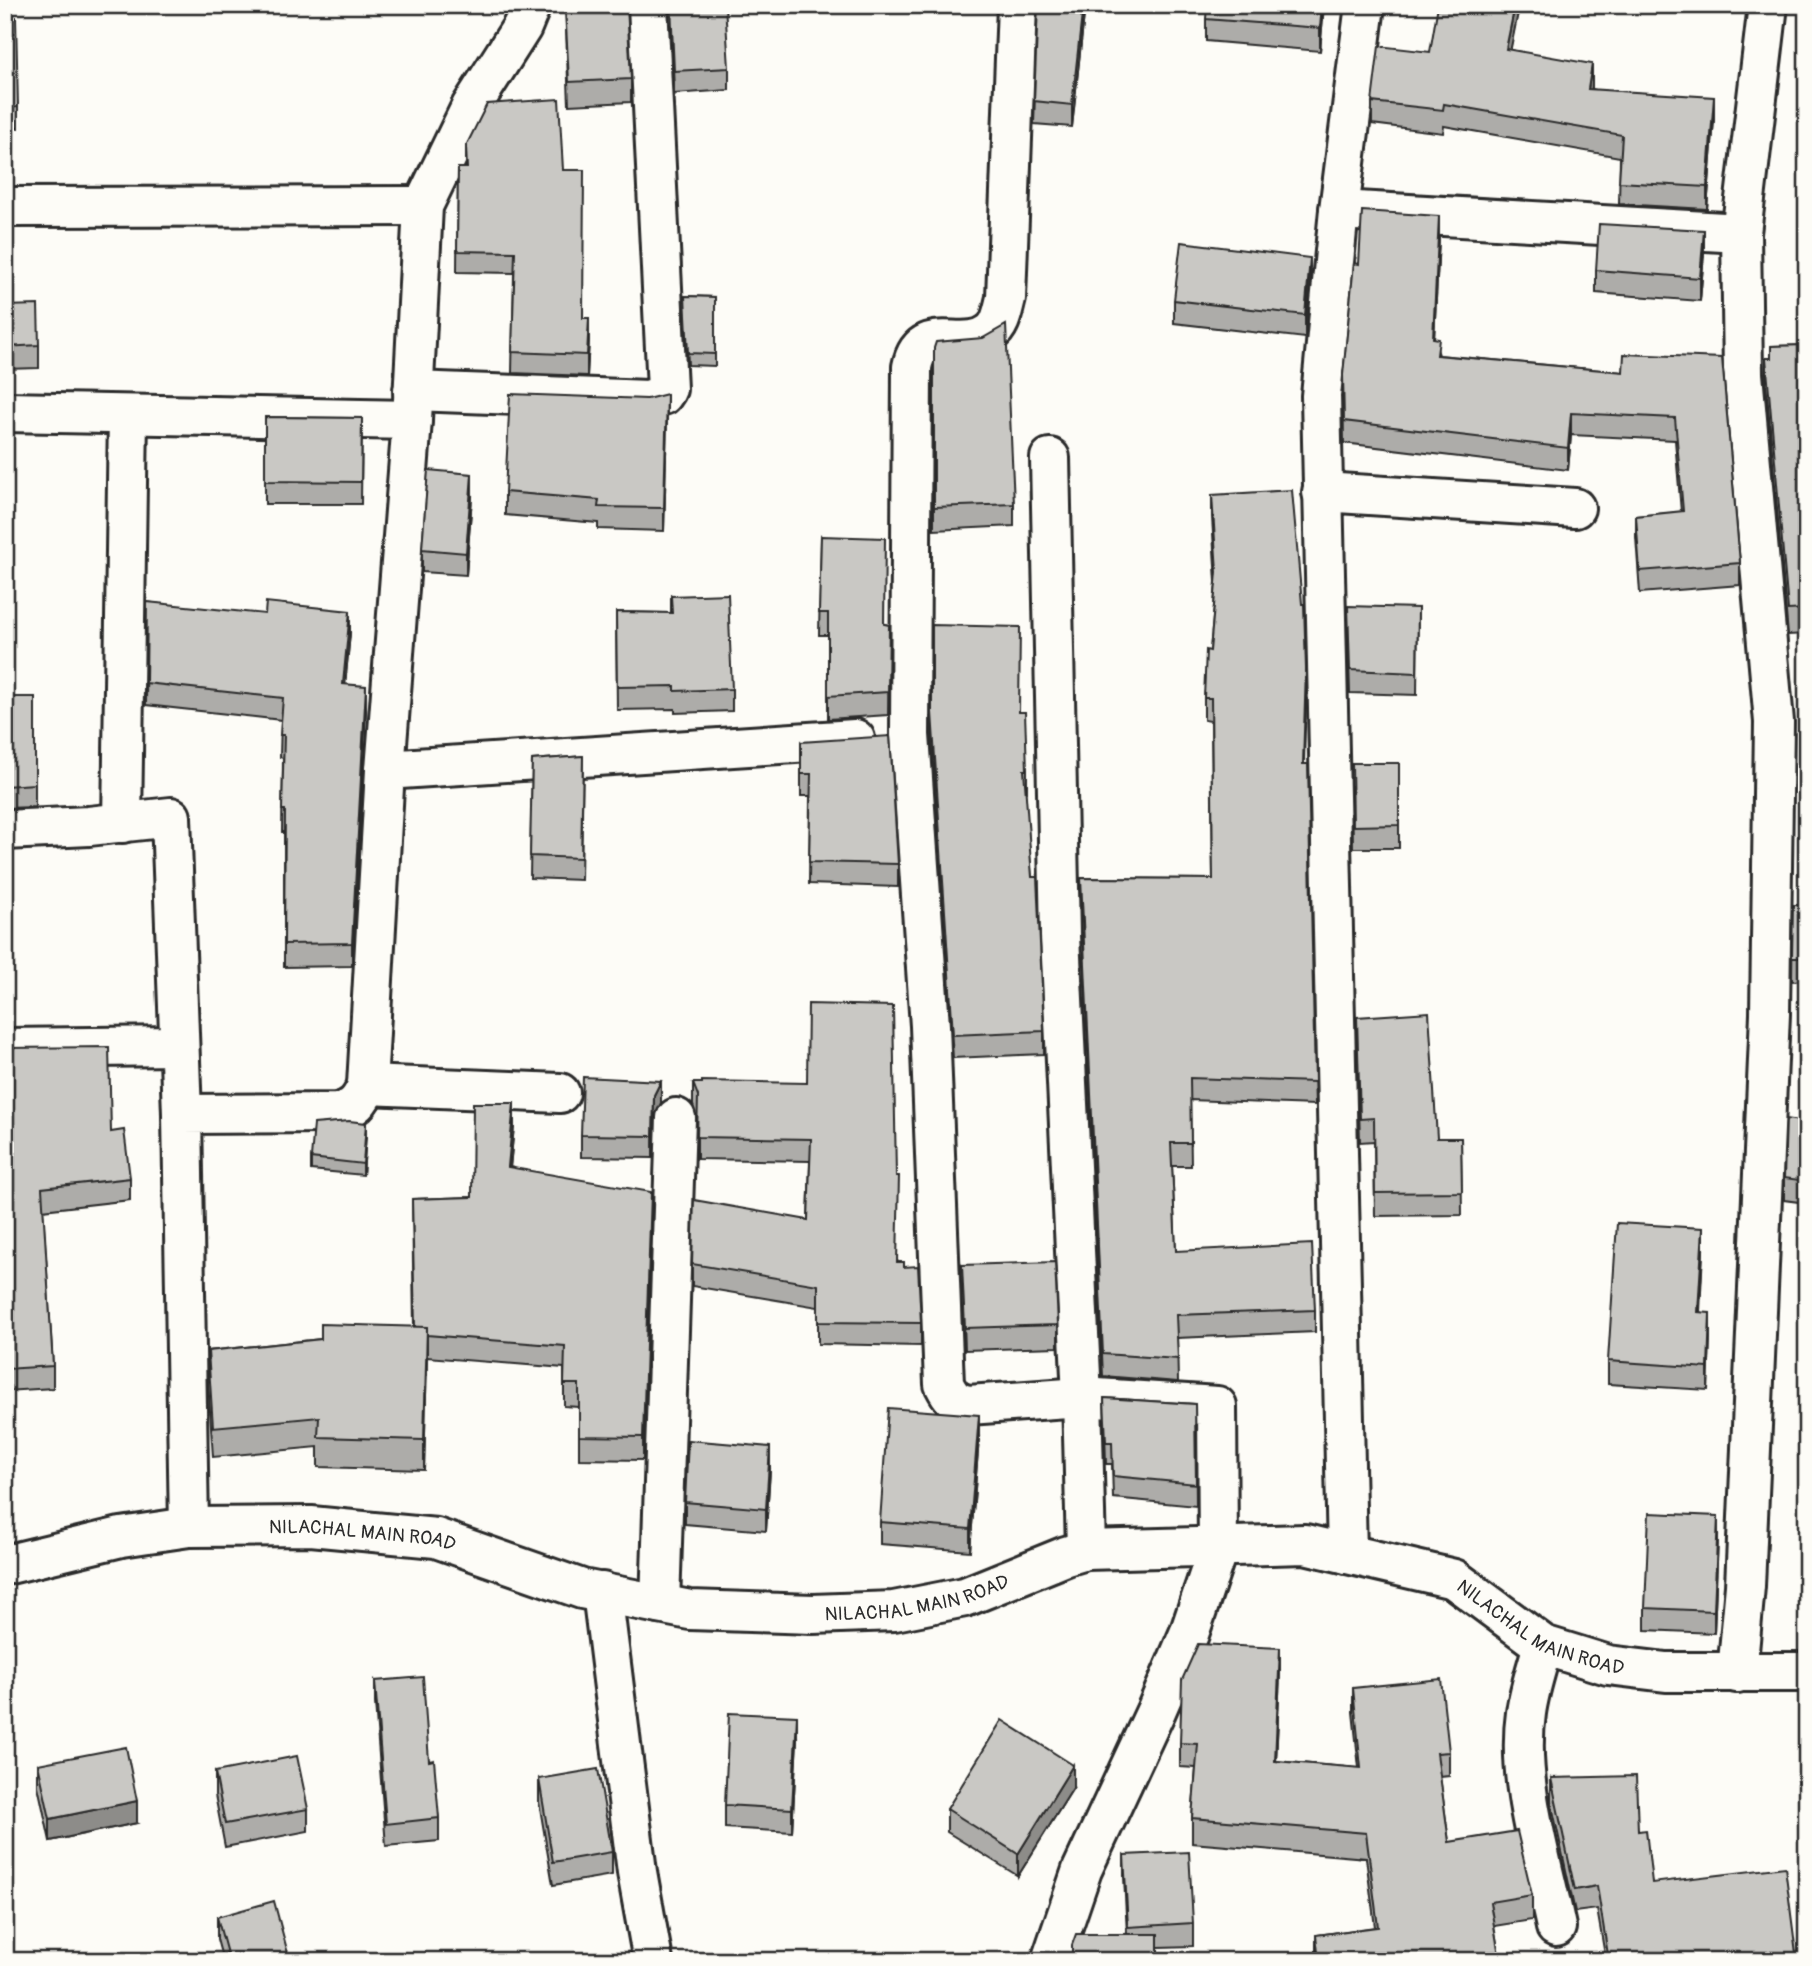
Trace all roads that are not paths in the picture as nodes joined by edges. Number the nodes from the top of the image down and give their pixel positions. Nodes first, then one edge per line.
1 (531, 5) edge
2 (648, 5) edge
3 (1017, 5) edge
4 (1365, 5) edge
5 (1768, 5) edge
6 (423, 206) junction
7 (5, 207) edge
8 (1339, 209) junction
9 (1741, 233) junction
10 (413, 406) junction
11 (5, 412) edge
12 (128, 415) junction
13 (1050, 458) dead end
14 (1322, 492) junction
15 (1576, 508) dead end
16 (1790, 721) edge
17 (910, 735) junction
18 (385, 771) junction
19 (122, 822) junction
20 (5, 830) edge
21 (179, 1046) junction
22 (5, 1048) edge
23 (367, 1084) junction
24 (560, 1093) dead end
25 (182, 1114) junction
26 (676, 1118) dead end
27 (1082, 1397) junction
28 (189, 1527) junction
29 (1218, 1548) junction
30 (1086, 1550) junction
31 (1347, 1554) junction
32 (5, 1565) edge
33 (602, 1592) junction
34 (660, 1604) junction
35 (1543, 1645) junction
36 (1807, 1672) edge
37 (1737, 1673) junction
38 (1556, 1927) dead end
39 (653, 1961) edge
40 (1051, 1961) edge

1 - 6 street
2 - 10 street
3 - 17 street
4 - 8 street
5 - 9 street
6 - 7 street
6 - 10 street
8 - 9 street
8 - 14 street
9 - 16 street
10 - 12 street
10 - 18 street
11 - 12 street
12 - 19 street
13 - 27 street
14 - 15 street
14 - 31 street
16 - 37 street
17 - 18 street
17 - 27 street
18 - 23 street
19 - 20 street
19 - 21 street
21 - 22 street
21 - 25 street
23 - 24 street
23 - 25 street
25 - 28 street
26 - 34 street
27 - 29 street
27 - 30 street
28 - 32 street, NILACHAL MAIN ROAD
28 - 33 street, NILACHAL MAIN ROAD
29 - 30 street, NILACHAL MAIN ROAD
29 - 31 street, NILACHAL MAIN ROAD
29 - 40 street
30 - 34 street, NILACHAL MAIN ROAD
31 - 35 street, NILACHAL MAIN ROAD
33 - 34 street, NILACHAL MAIN ROAD
33 - 39 street
35 - 37 street, NILACHAL MAIN ROAD
35 - 38 street
36 - 37 street, NILACHAL MAIN ROAD

